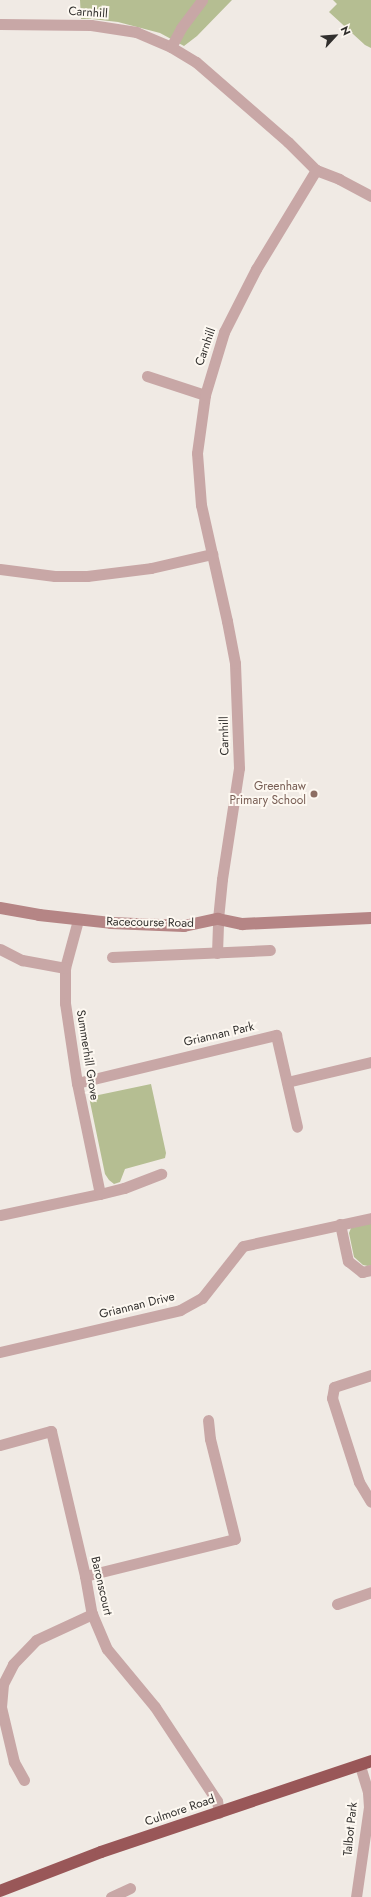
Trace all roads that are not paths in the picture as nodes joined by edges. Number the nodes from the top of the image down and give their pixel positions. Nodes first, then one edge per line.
1 (202, 0) edge
2 (0, 24) edge
3 (171, 46) junction
4 (316, 170) junction
5 (371, 196) edge
6 (147, 376) dead end
7 (205, 395) junction
8 (212, 554) junction
9 (0, 569) edge
10 (0, 908) edge
11 (371, 918) edge
12 (218, 919) junction
13 (78, 920) junction
14 (0, 949) edge
15 (270, 950) dead end
16 (217, 953) junction
17 (112, 957) dead end
18 (65, 968) junction
19 (371, 1062) edge
20 (287, 1082) junction
21 (77, 1083) junction
22 (297, 1127) dead end
23 (161, 1174) dead end
24 (100, 1194) junction
25 (0, 1215) edge
26 (371, 1218) edge
27 (340, 1224) junction
28 (371, 1270) edge
29 (0, 1352) edge
30 (371, 1375) edge
31 (208, 1420) dead end
32 (0, 1445) edge
33 (371, 1502) edge
34 (85, 1576) junction
35 (371, 1592) edge
36 (337, 1604) dead end
37 (92, 1614) junction
38 (365, 1763) edge
39 (24, 1780) dead end
40 (219, 1812) junction
41 (130, 1888) dead end
42 (0, 1891) edge
43 (110, 1897) edge
44 (356, 1897) edge

1 - 3 street
2 - 3 street, Carnhill
3 - 4 street, Carnhill
4 - 5 street, Carnhill
4 - 7 street, Carnhill
6 - 7 street
7 - 8 street, Carnhill
8 - 9 street
8 - 12 street, Carnhill
10 - 13 main road, Racecourse Road
11 - 12 main road, Racecourse Road
12 - 13 main road, Racecourse Road
12 - 16 street, Carnhill
13 - 18 street, Summerhill Grove
14 - 18 street
15 - 16 street
16 - 17 street
18 - 21 street, Summerhill Grove
19 - 20 street
20 - 21 street, Griannan Park
20 - 22 street, Griannan Park
21 - 24 street, Summerhill Grove
23 - 24 street
24 - 25 street
26 - 27 street, Griannan Drive
27 - 28 street
27 - 29 street, Griannan Drive
30 - 33 street
31 - 34 street
32 - 34 street, Baronscourt
34 - 37 street, Baronscourt
35 - 36 street
37 - 39 street
37 - 40 street, Baronscourt
38 - 40 highway, Culmore Road
38 - 44 street, Talbot Park
40 - 42 highway, Culmore Road
41 - 43 street

